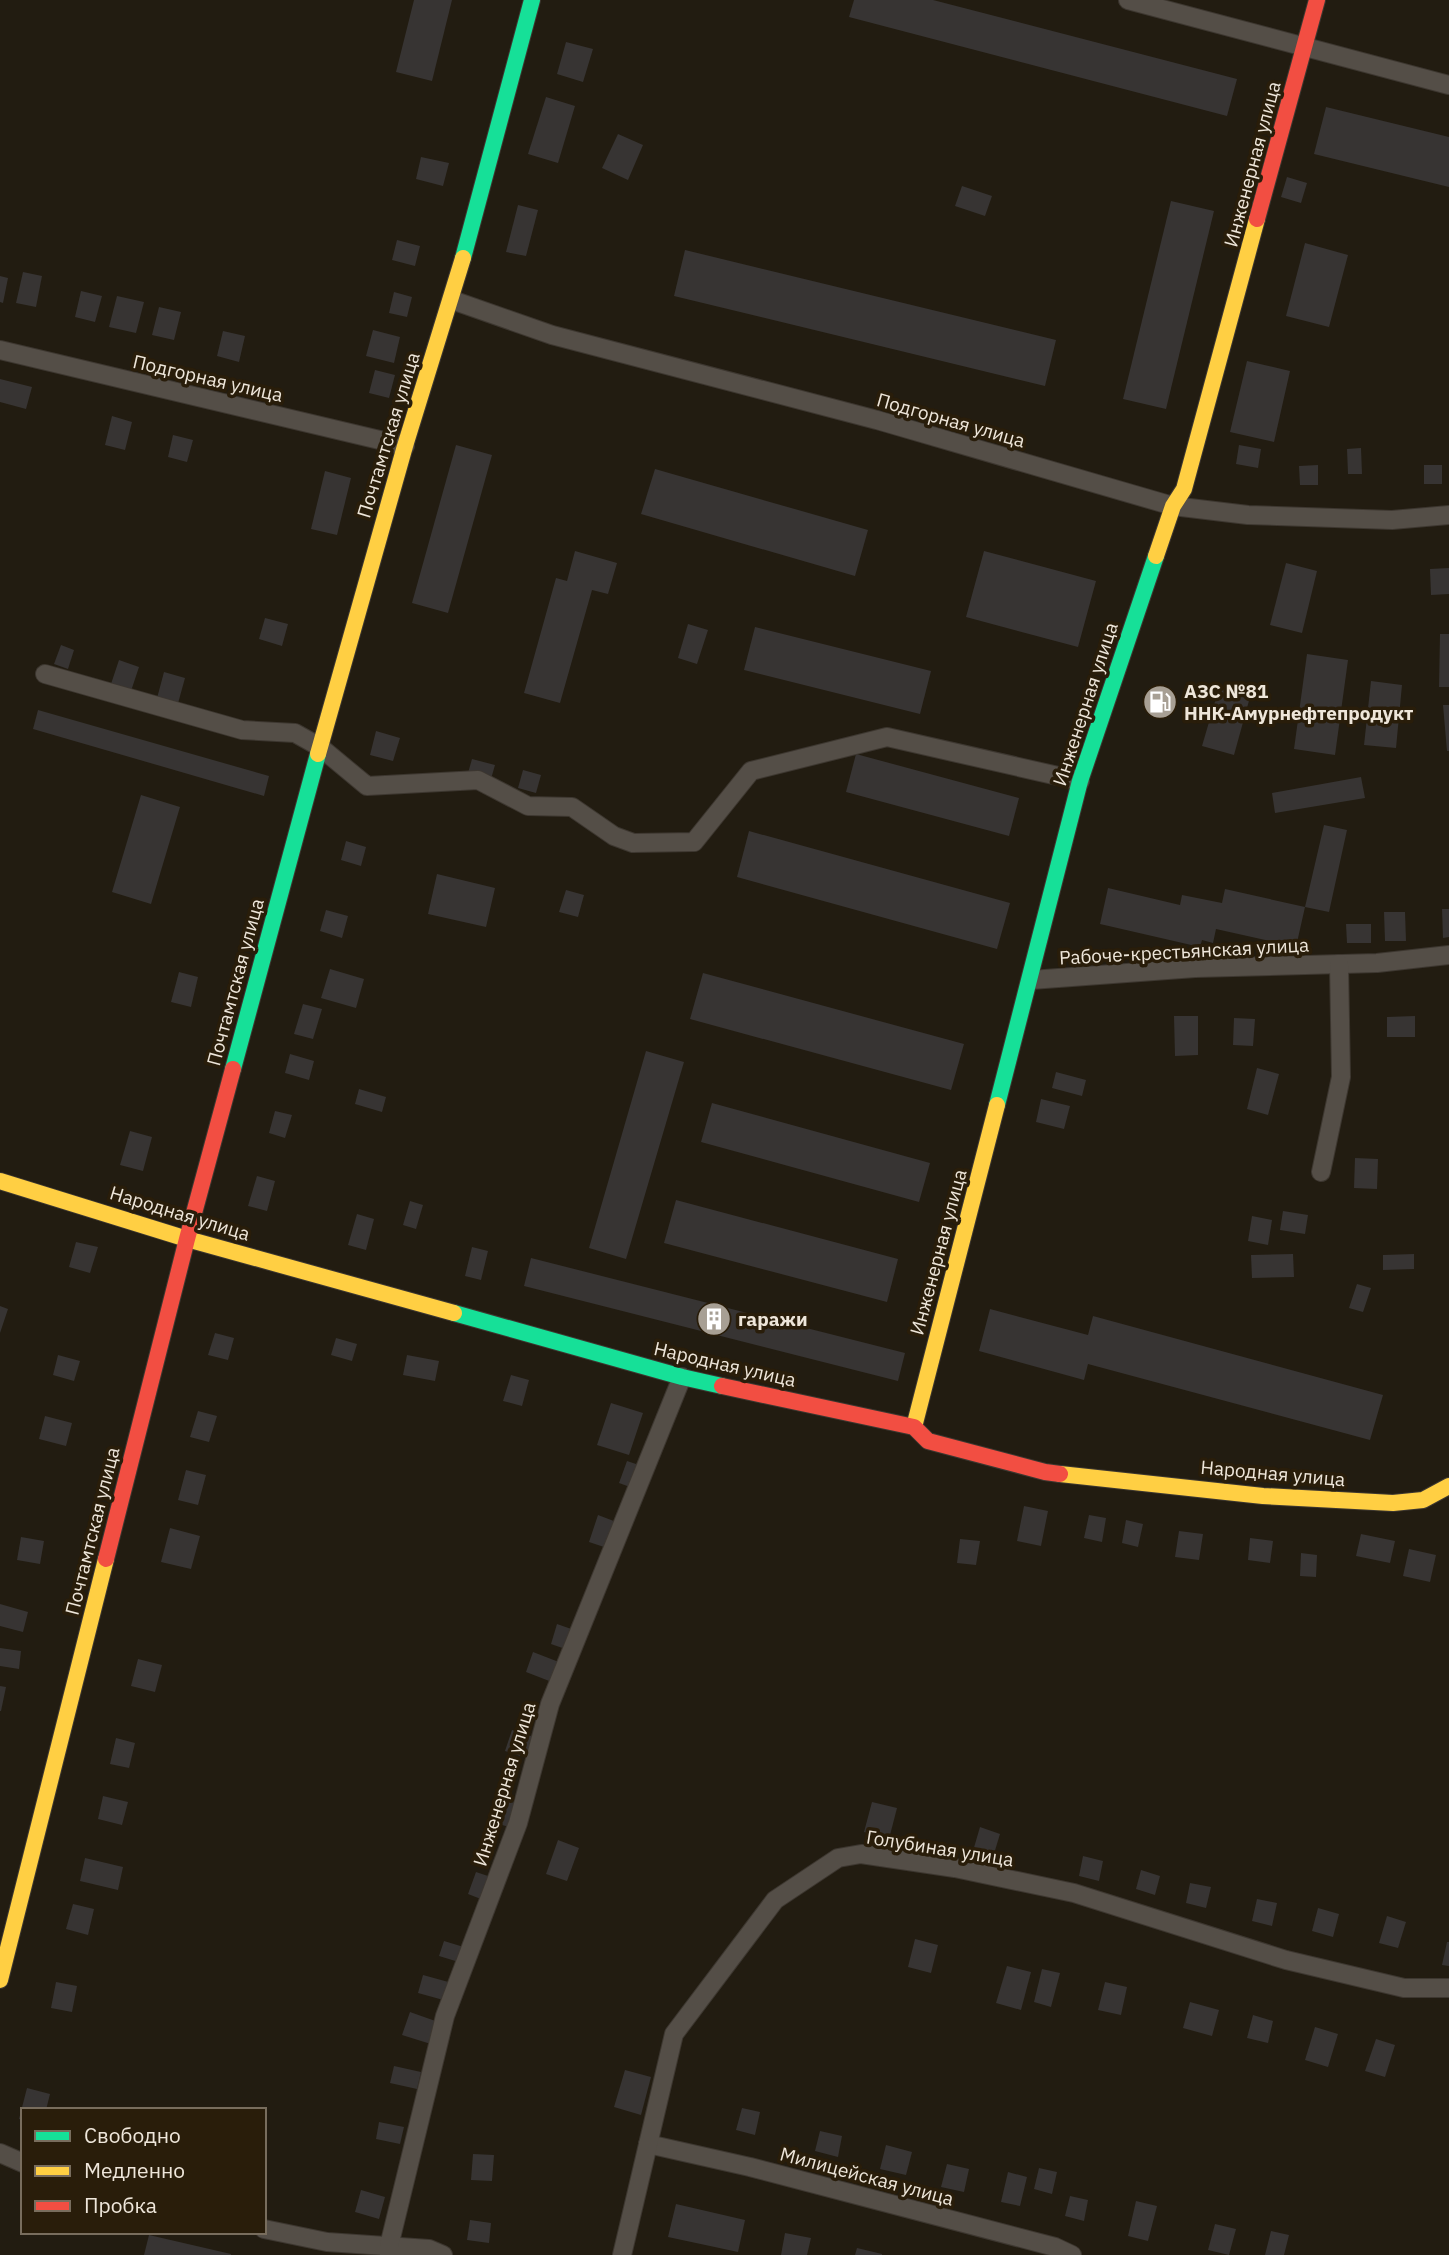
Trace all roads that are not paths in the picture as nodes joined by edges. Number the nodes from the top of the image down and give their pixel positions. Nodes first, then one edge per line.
1 (532, 0) edge
2 (1128, 0) edge
3 (1317, 0) edge
4 (1306, 48) junction
5 (1449, 85) edge
6 (452, 300) junction
7 (0, 350) edge
8 (405, 446) junction
9 (1173, 506) junction
10 (1449, 515) edge
11 (45, 674) dead end
12 (320, 747) junction
13 (1080, 781) junction
14 (1449, 955) edge
15 (1339, 964) junction
16 (1031, 980) junction
17 (1321, 1172) dead end
18 (0, 1181) edge
19 (187, 1239) junction
20 (682, 1377) junction
21 (914, 1427) junction
22 (1449, 1486) edge
23 (0, 1980) edge
24 (1449, 1989) edge
25 (648, 2144) junction
26 (0, 2153) edge
27 (21, 2161) edge
28 (266, 2230) edge
29 (389, 2251) edge
30 (443, 2255) edge
31 (622, 2255) edge
32 (1072, 2255) edge

1 - 6 street, Почтамтская улица
2 - 4 street
3 - 4 street, Инженерная улица
4 - 5 street
4 - 9 street, Инженерная улица
6 - 8 street, Почтамтская улица
6 - 9 street, Подгорная улица
7 - 8 street, Подгорная улица
8 - 12 street, Почтамтская улица
9 - 10 street, Подгорная улица
9 - 13 street, Инженерная улица
11 - 12 street
12 - 13 street
12 - 19 street, Почтамтская улица
13 - 16 street, Инженерная улица
14 - 15 street, Рабоче-крестьянская улица
15 - 16 street, Рабоче-крестьянская улица
15 - 17 street
16 - 21 street, Инженерная улица
18 - 19 street, Народная улица
19 - 20 street, Народная улица
19 - 23 street, Почтамтская улица
20 - 21 street, Народная улица
20 - 29 street, Инженерная улица
21 - 22 street, Народная улица
24 - 25 street, Голубиная улица
25 - 31 street, Голубиная улица
25 - 32 street, Милицейская улица
26 - 27 street
28 - 29 street
29 - 30 street

